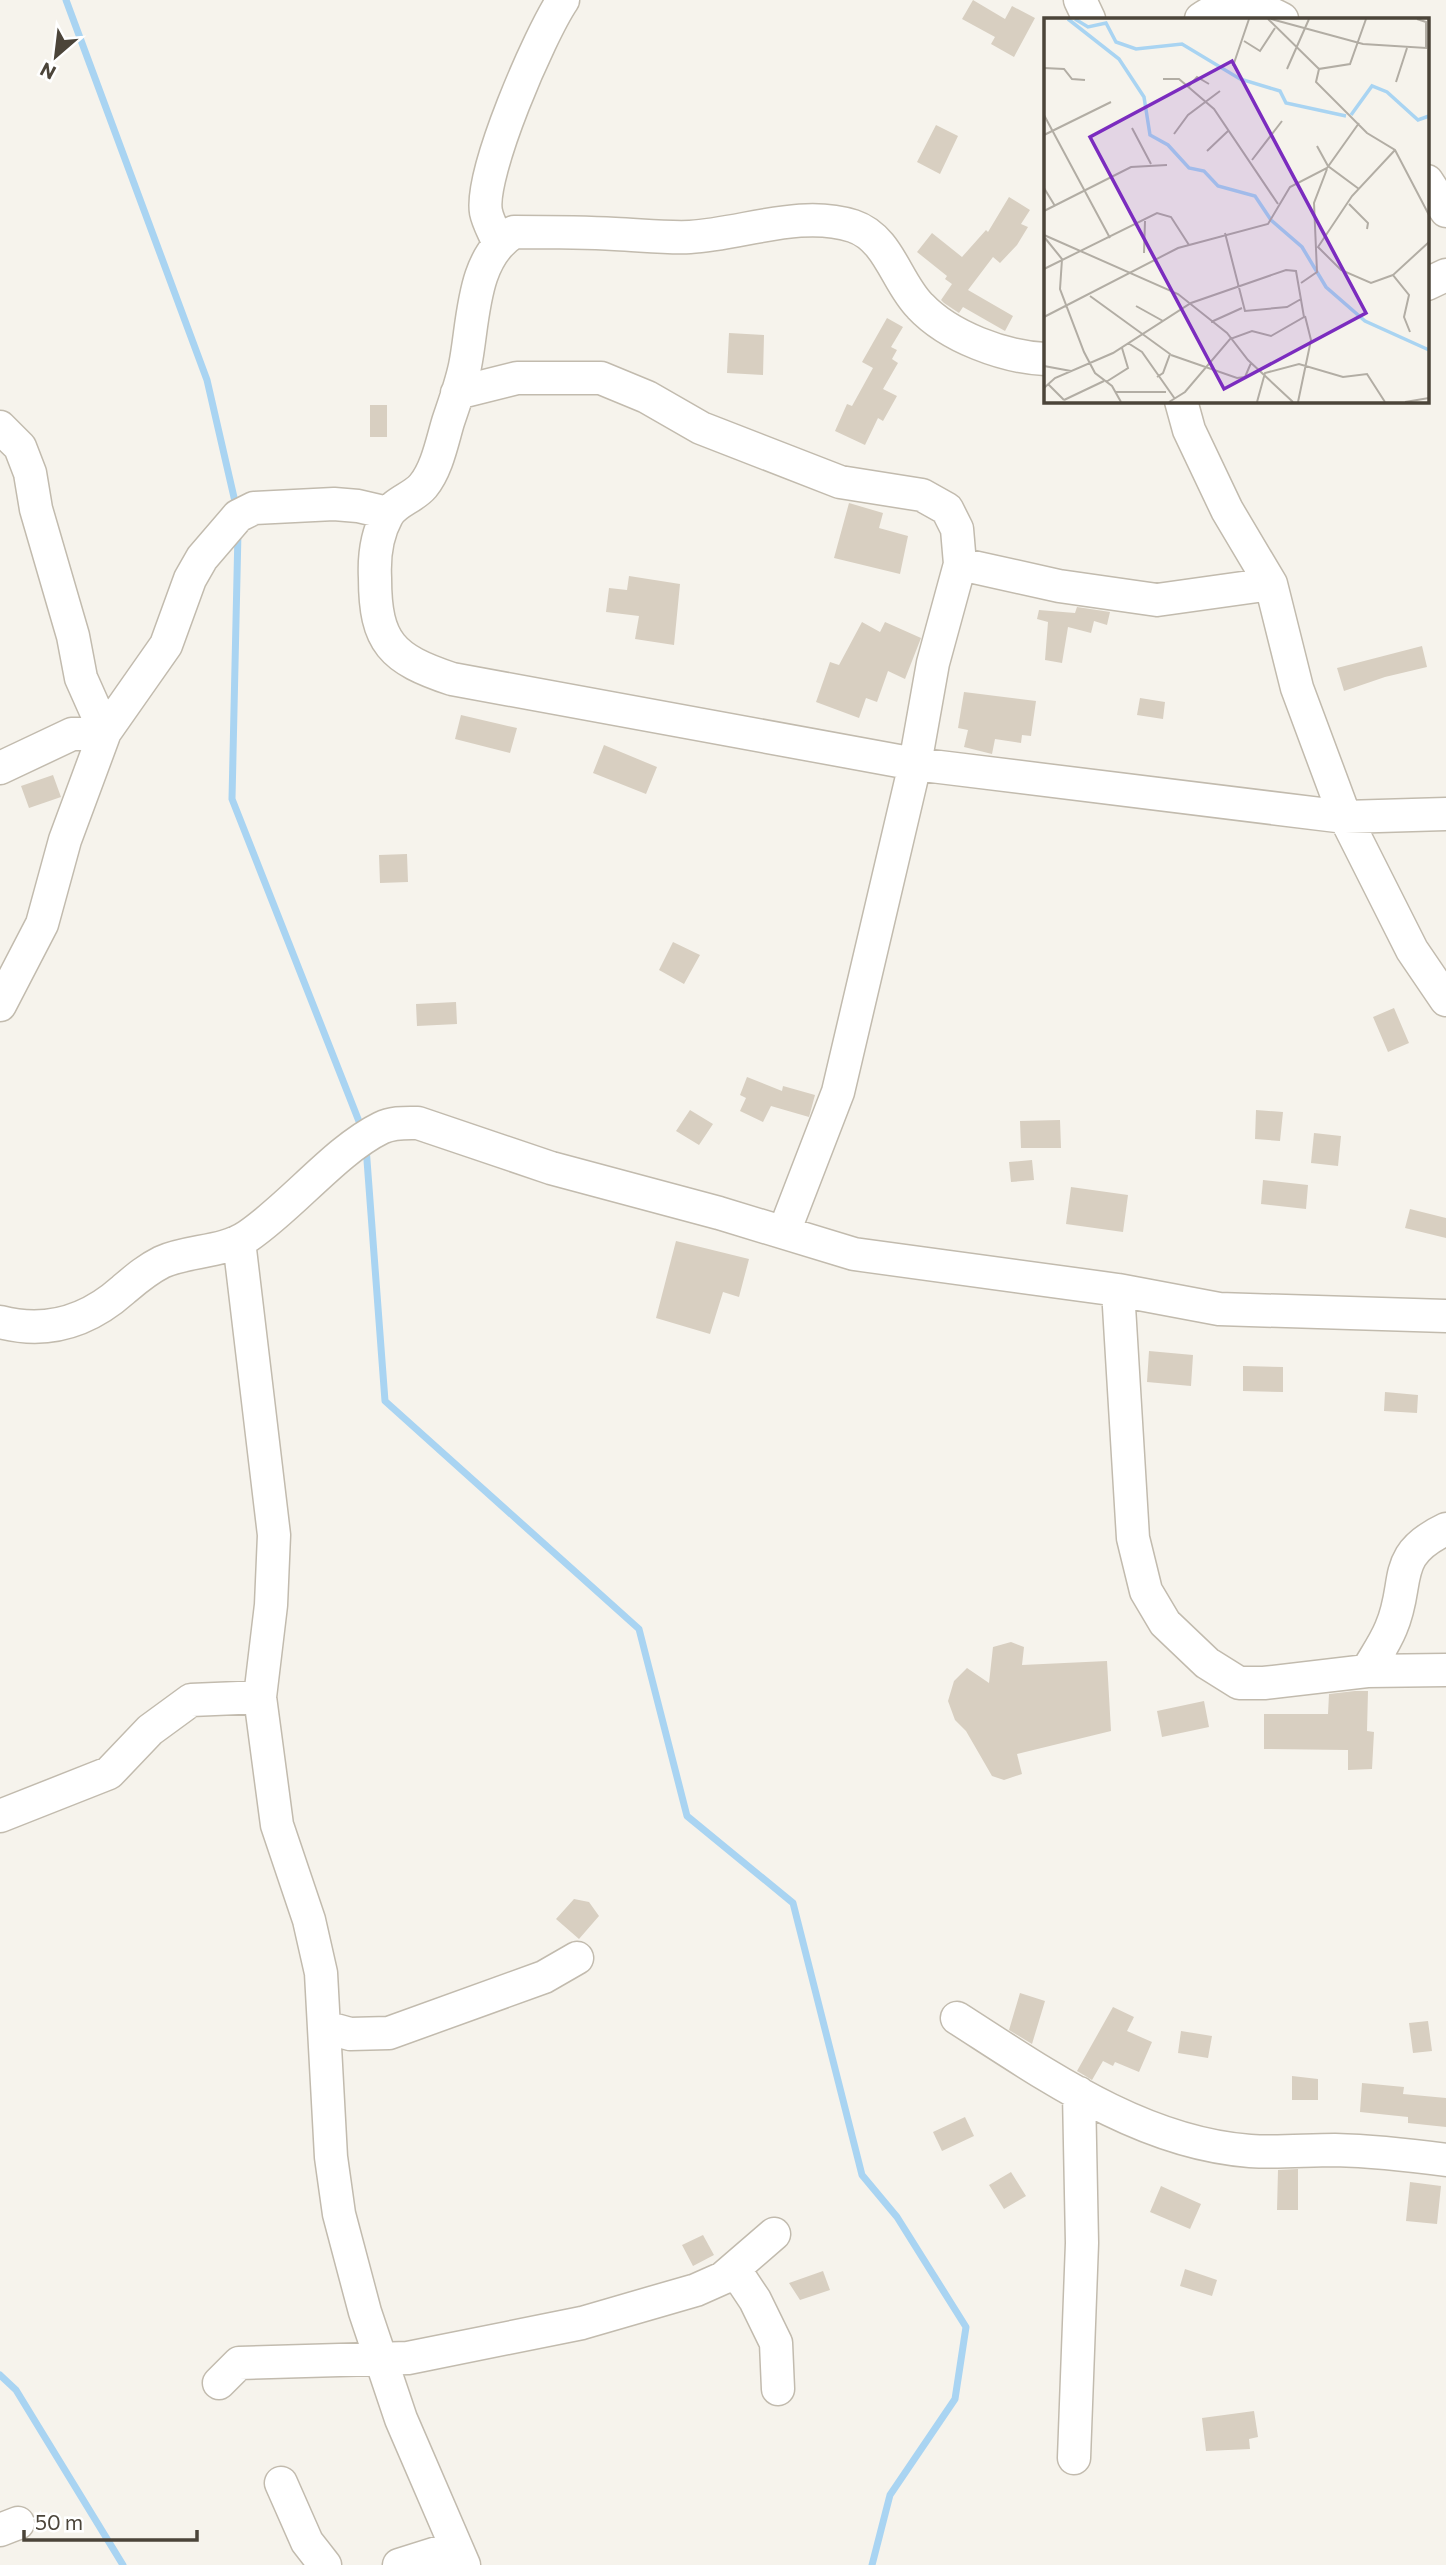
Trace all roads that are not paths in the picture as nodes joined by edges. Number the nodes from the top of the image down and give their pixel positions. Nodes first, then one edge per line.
1 (563, 0) edge
2 (1080, 0) edge
3 (1089, 18) edge
4 (1203, 18) edge
5 (1280, 18) edge
6 (1428, 183) edge
7 (1446, 211) edge
8 (498, 242) junction
9 (1446, 275) edge
10 (1428, 284) edge
11 (1044, 359) edge
12 (457, 393) junction
13 (1181, 402) edge
14 (0, 427) edge
15 (387, 513) junction
16 (960, 564) junction
17 (1271, 584) junction
18 (105, 732) junction
19 (915, 764) junction
20 (0, 768) edge
21 (1446, 814) edge
22 (1345, 817) junction
23 (1446, 1000) edge
24 (0, 1006) edge
25 (784, 1232) junction
26 (239, 1241) junction
27 (1118, 1290) junction
28 (1446, 1316) edge
29 (0, 1322) edge
30 (1446, 1529) edge
31 (1446, 1670) edge
32 (1367, 1671) junction
33 (260, 1696) junction
34 (0, 1816) edge
35 (577, 1958) dead end
36 (957, 2018) dead end
37 (325, 2027) junction
38 (1079, 2093) junction
39 (1446, 2160) edge
40 (774, 2234) dead end
41 (736, 2270) junction
42 (381, 2357) junction
43 (219, 2383) dead end
44 (778, 2389) dead end
45 (1074, 2458) dead end
46 (281, 2483) dead end
47 (460, 2556) edge
48 (326, 2565) edge
49 (399, 2565) edge

1 - 8 street
2 - 3 street
4 - 5 street
6 - 7 street
8 - 11 street
8 - 12 street
9 - 10 street
12 - 15 street
12 - 16 street
13 - 17 street
14 - 18 street
15 - 18 street
15 - 19 street
16 - 17 street
16 - 19 street
17 - 22 street
18 - 20 street
18 - 24 street
19 - 22 street
19 - 25 street
21 - 22 street
22 - 23 street
25 - 26 street
25 - 27 street
26 - 29 street
26 - 33 street
27 - 28 street
27 - 32 street
30 - 32 street
31 - 32 street
33 - 34 street
33 - 37 street
35 - 37 street
36 - 38 street
37 - 42 street
38 - 39 street
38 - 45 street
40 - 41 street
41 - 42 street
41 - 44 street
42 - 43 street
42 - 47 street
46 - 48 street
47 - 49 street

